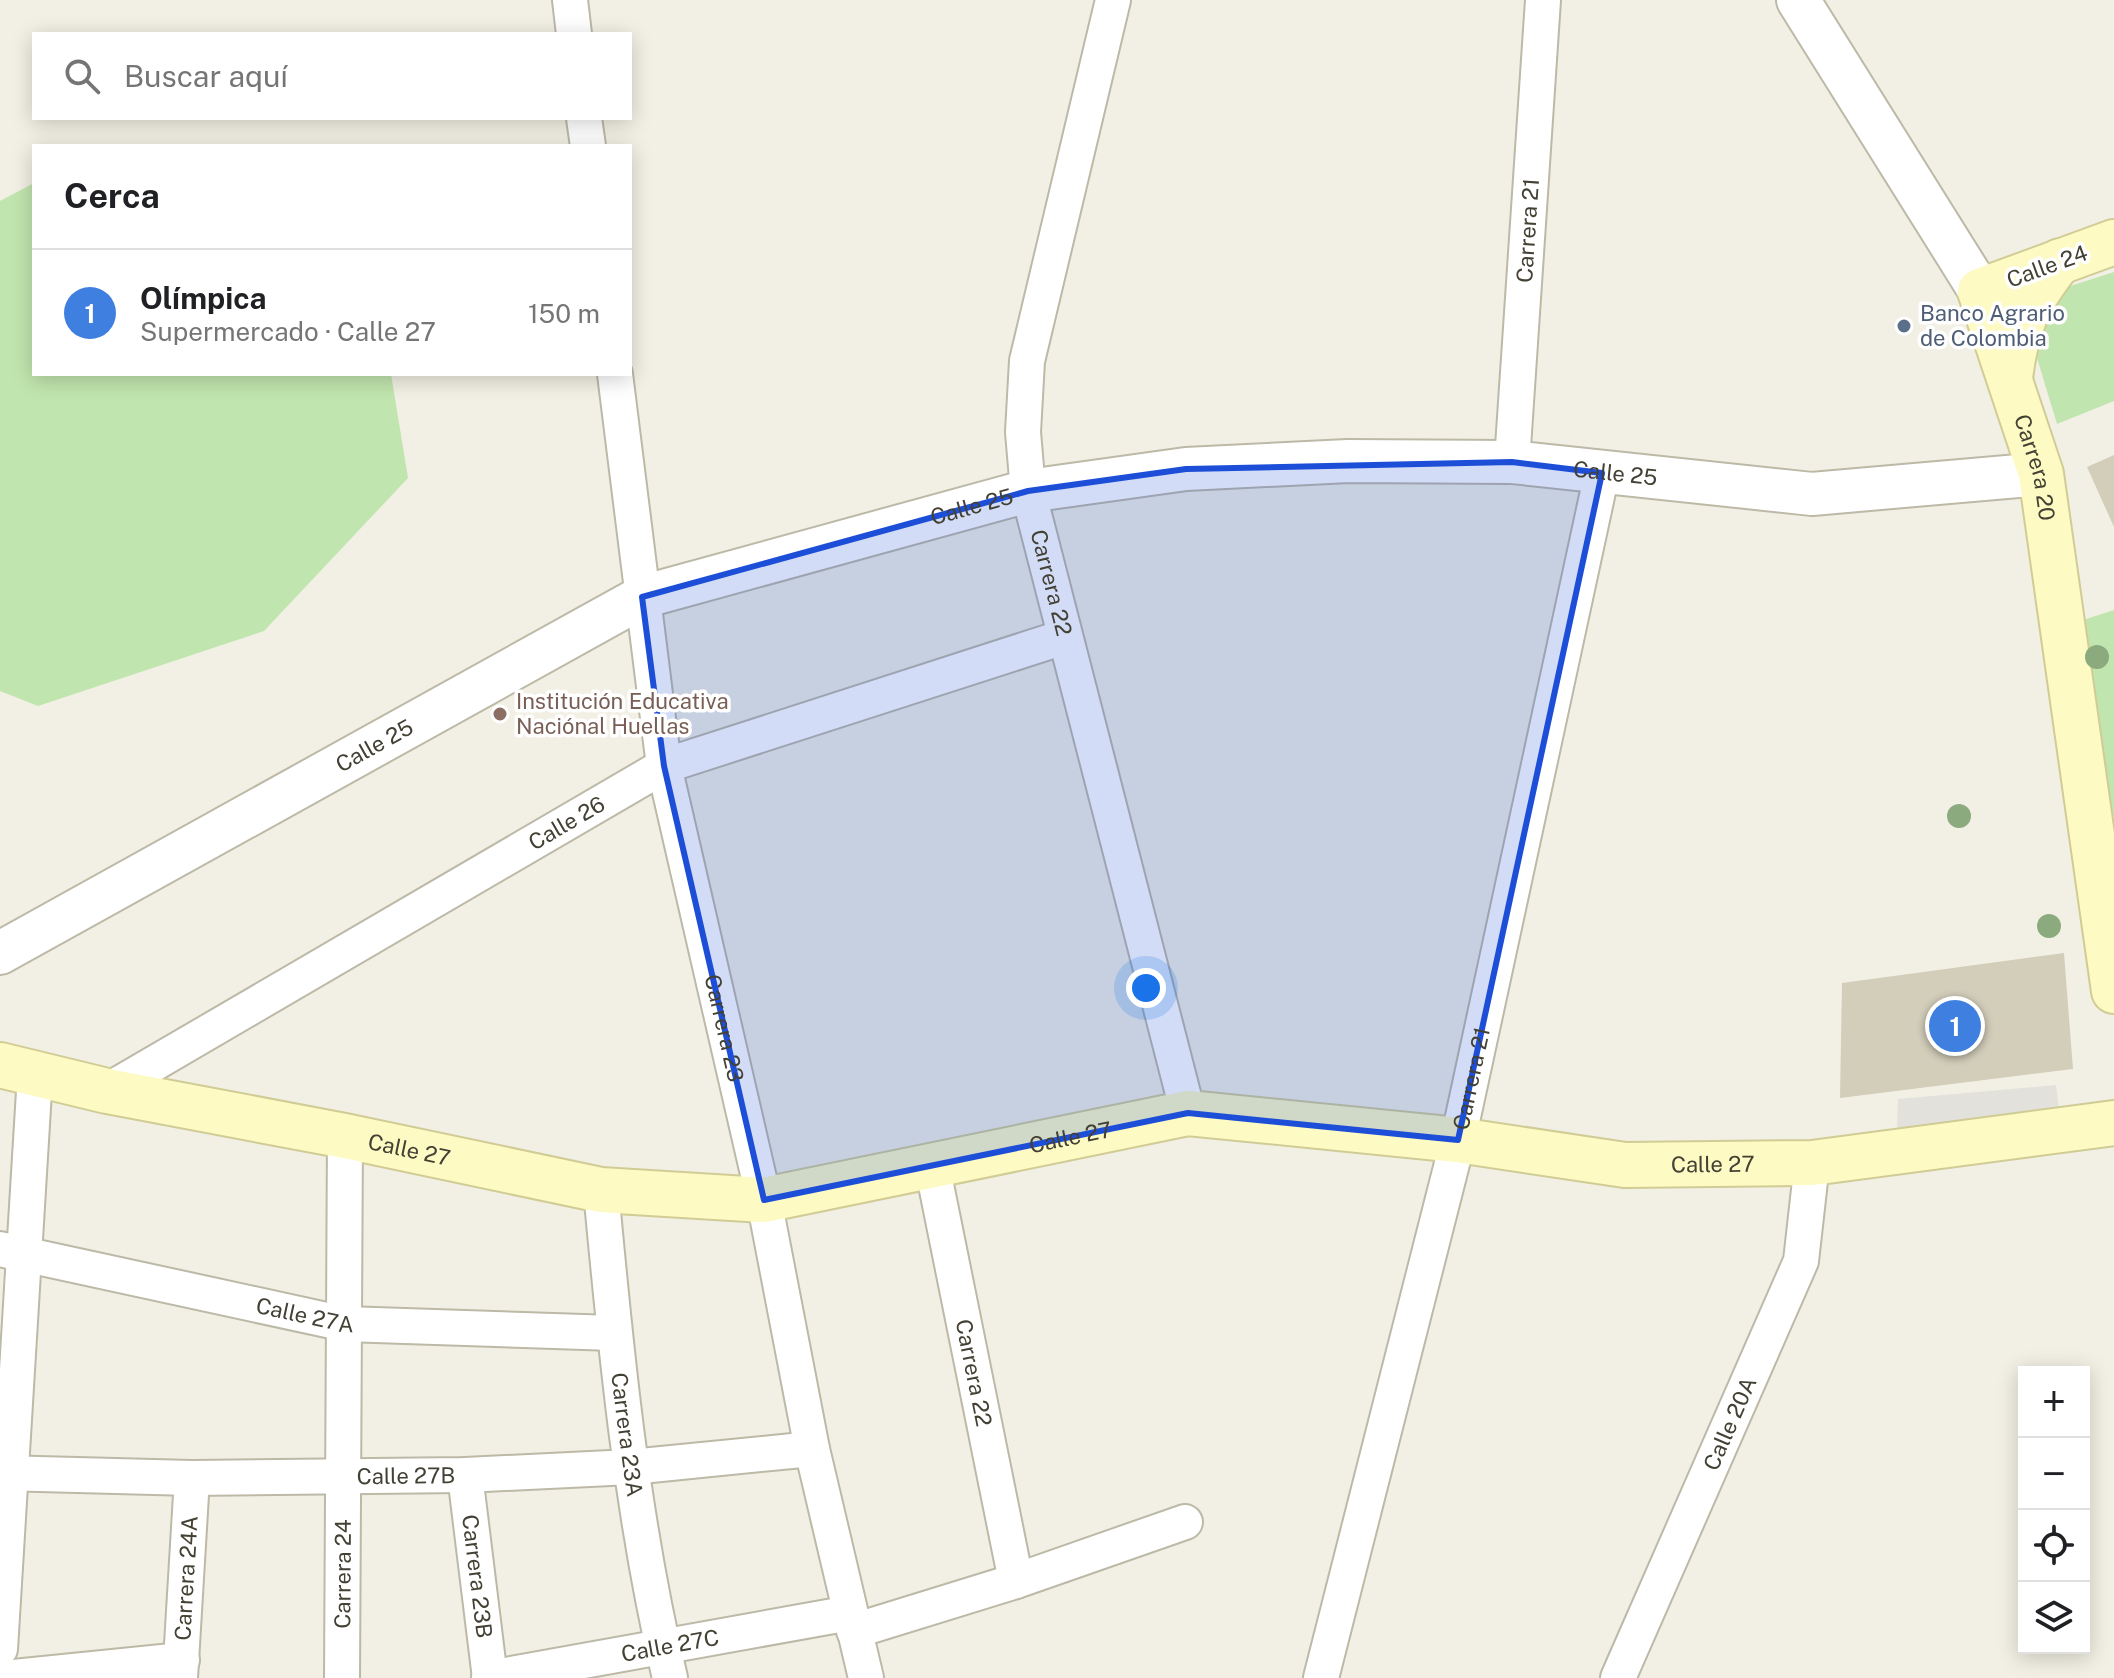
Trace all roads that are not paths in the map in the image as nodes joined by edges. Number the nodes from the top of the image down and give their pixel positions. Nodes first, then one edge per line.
1 (570, 0) edge
2 (1113, 0) edge
3 (1543, 0) edge
4 (1798, 0) edge
5 (574, 32) edge
6 (584, 120) edge
7 (588, 144) edge
8 (2114, 242) edge
9 (2060, 261) junction
10 (1980, 291) junction
11 (615, 376) edge
12 (2010, 381) junction
13 (1512, 462) junction
14 (1602, 473) junction
15 (2041, 474) junction
16 (1028, 491) junction
17 (642, 597) junction
18 (1064, 637) junction
19 (664, 766) junction
20 (0, 953) edge
21 (2113, 968) edge
22 (18, 1070) edge
23 (107, 1091) junction
24 (1188, 1113) junction
25 (2114, 1123) edge
26 (345, 1136) junction
27 (1458, 1140) junction
28 (1812, 1163) junction
29 (932, 1165) junction
30 (601, 1190) junction
31 (764, 1200) junction
32 (12, 1252) edge
33 (345, 1324) junction
34 (614, 1333) junction
35 (812, 1449) junction
36 (631, 1467) junction
37 (5, 1474) edge
38 (343, 1475) junction
39 (465, 1475) junction
40 (192, 1478) junction
41 (1185, 1522) dead end
42 (1016, 1581) junction
43 (852, 1622) junction
44 (0, 1649) edge
45 (666, 1662) edge
46 (181, 1669) edge
47 (4, 1678) edge
48 (342, 1678) edge
49 (490, 1678) edge
50 (866, 1678) edge
51 (1321, 1678) edge
52 (1618, 1678) edge

1 - 5 street
2 - 16 street, Carrera 22
3 - 13 street, Carrera 21
4 - 10 street, Carrera 20
6 - 7 street
8 - 9 main road, Calle 24
9 - 10 main road, Calle 24
9 - 12 main road
10 - 12 main road, Carrera 20
11 - 17 street, Carrera 23
12 - 15 main road, Carrera 20
13 - 14 street, Calle 25
13 - 16 street, Calle 25
14 - 15 street, Calle 25
14 - 27 street, Carrera 21
15 - 21 main road, Carrera 20
16 - 17 street, Calle 25
16 - 18 street, Carrera 22
17 - 19 street, Carrera 23
17 - 20 street, Calle 25
18 - 19 street, Calle 26
18 - 24 street, Carrera 22
19 - 23 street, Calle 26
19 - 31 street, Carrera 23
22 - 23 main road, Calle 27
22 - 32 street, Calle 27
23 - 26 main road, Calle 27
24 - 27 main road, Calle 27
24 - 29 main road, Calle 27
25 - 28 main road, Calle 27
26 - 30 main road, Calle 27
26 - 33 street, Carrera 24
27 - 28 main road, Calle 27
27 - 51 street, Carrera 21
28 - 52 street, Calle 20A
29 - 31 main road, Calle 27
29 - 42 street, Carrera 22
30 - 31 main road, Calle 27
30 - 34 street, Carrera 23A
31 - 35 street, Carrera 23
32 - 33 street, Calle 27A
32 - 37 street, Calle 27
33 - 34 street, Calle 27A
33 - 38 street, Carrera 24
34 - 36 street, Carrera 23A
35 - 36 street, Calle 27B
35 - 43 street, Carrera 23
36 - 39 street, Calle 27B
36 - 45 street, Carrera 23A
37 - 40 street, Calle 27B
37 - 44 street, Calle 27
38 - 39 street, Calle 27B
38 - 40 street, Calle 27B
38 - 48 street, Carrera 24
39 - 49 street, Carrera 23B
40 - 46 street, Carrera 24A
41 - 42 street, Calle 27C
42 - 43 street, Calle 27C
43 - 45 street, Calle 27C
43 - 50 street, Carrera 23
45 - 49 street, Calle 27C
46 - 47 street

